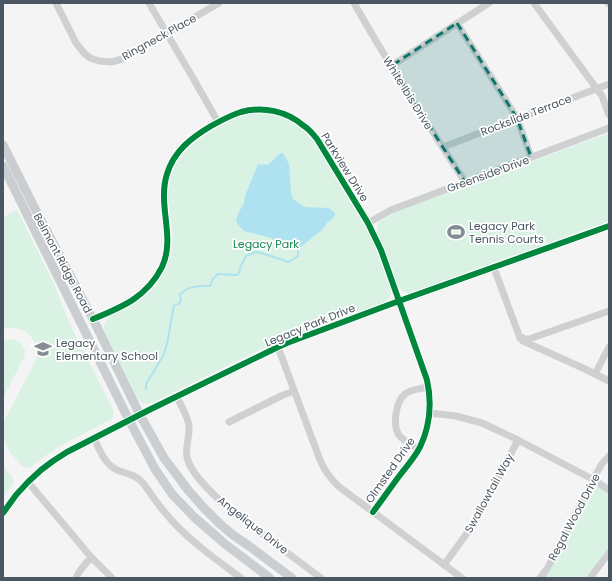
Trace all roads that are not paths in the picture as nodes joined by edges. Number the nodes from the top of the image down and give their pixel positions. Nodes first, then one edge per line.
1 (56, 3) edge
2 (149, 3) edge
3 (219, 3) edge
4 (354, 3) edge
5 (534, 3) edge
6 (485, 4) edge
7 (457, 23) junction
8 (167, 33) junction
9 (391, 66) junction
10 (609, 84) edge
11 (597, 88) junction
12 (609, 115) edge
13 (517, 118) junction
14 (218, 122) junction
15 (609, 128) edge
16 (3, 145) edge
17 (443, 147) junction
18 (532, 157) junction
19 (3, 166) edge
20 (465, 182) junction
21 (368, 223) junction
22 (609, 226) edge
23 (494, 268) junction
24 (399, 302) junction
25 (609, 310) edge
26 (93, 319) junction
27 (518, 334) junction
28 (278, 347) junction
29 (609, 347) edge
30 (595, 374) junction
31 (609, 381) edge
32 (428, 387) junction
33 (294, 390) junction
34 (177, 397) junction
35 (430, 413) junction
36 (140, 414) junction
37 (129, 420) junction
38 (229, 422) dead end
39 (94, 438) junction
40 (518, 440) junction
41 (419, 449) junction
42 (609, 456) edge
43 (594, 480) junction
44 (28, 482) junction
45 (609, 490) edge
46 (373, 512) junction
47 (3, 513) edge
48 (609, 553) edge
49 (91, 557) junction
50 (444, 565) junction
51 (76, 578) edge
52 (112, 578) edge
53 (241, 578) edge
54 (270, 578) edge
55 (292, 578) edge
56 (322, 578) edge
57 (462, 578) edge
58 (540, 578) edge
59 (590, 578) edge

1 - 8 street, Ringneck Place
2 - 8 street
3 - 8 street, Ringneck Place
4 - 9 street, White Ibis Drive
5 - 11 street
6 - 7 street
7 - 9 street
7 - 13 street
8 - 14 street
9 - 17 street, White Ibis Drive
10 - 11 street, Rockslide Terrace
11 - 12 street
11 - 13 street, Rockslide Terrace
13 - 17 street, Rockslide Terrace
13 - 18 street
14 - 21 street, Parkview Drive
14 - 26 street, Parkview Drive
15 - 18 street, Greenside Drive
16 - 26 main road, Belmont Ridge Road
17 - 20 street, White Ibis Drive
18 - 20 street, Greenside Drive
19 - 37 main road, Belmont Ridge Road
20 - 21 street, Greenside Drive
21 - 24 street, Parkview Drive
22 - 23 street, Legacy Park Drive
23 - 24 street, Legacy Park Drive
23 - 27 street
24 - 28 street, Legacy Park Drive
24 - 32 street, Olmsted Drive
25 - 27 street
26 - 36 main road, Belmont Ridge Road
27 - 30 street
28 - 33 street, Legacy Park Drive
28 - 34 street, Legacy Park Drive
29 - 30 street
30 - 31 street
32 - 35 street, Olmsted Drive
32 - 41 street
33 - 38 street
33 - 46 street, Legacy Park Drive
34 - 36 street, Legacy Park Drive
34 - 56 street, Angelique Drive
35 - 40 street
35 - 41 street, Olmsted Drive
36 - 37 street, Legacy Park Drive
36 - 55 main road, Belmont Ridge Road
37 - 39 street, Legacy Park Drive
37 - 54 main road, Belmont Ridge Road
39 - 44 street, Legacy Park Drive
39 - 53 street
40 - 43 street
40 - 50 street, Swallowtail Way
41 - 46 street, Olmsted Drive
42 - 43 street, Regal Wood Drive
43 - 45 street
43 - 58 street, Regal Wood Drive
44 - 47 street, Legacy Park Drive
44 - 49 street
46 - 50 street, Legacy Park Drive
48 - 59 street
49 - 51 street
49 - 52 street
50 - 57 street, Legacy Park Drive

